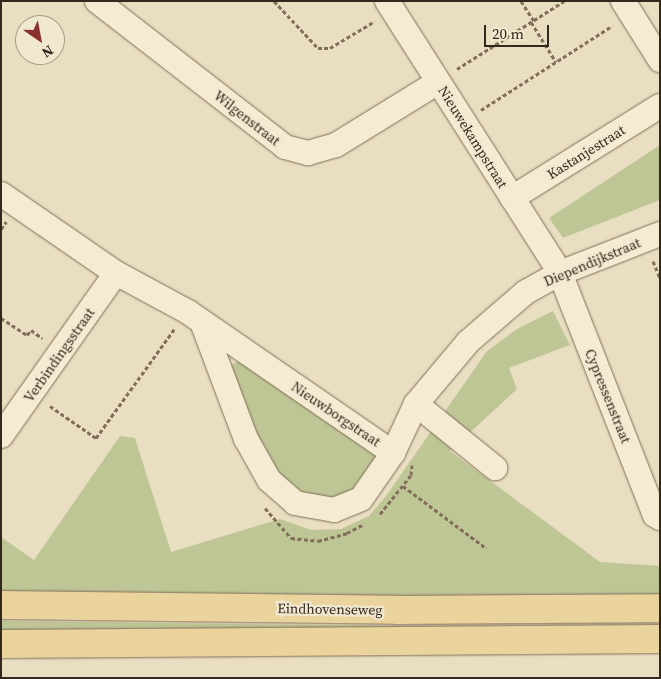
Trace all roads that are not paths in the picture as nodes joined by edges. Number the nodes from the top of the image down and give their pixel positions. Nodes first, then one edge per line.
1 (97, 1) edge
2 (390, 6) edge
3 (627, 8) edge
4 (660, 60) edge
5 (438, 82) junction
6 (660, 106) edge
7 (1, 194) edge
8 (512, 198) junction
9 (660, 234) edge
10 (116, 273) junction
11 (560, 273) junction
12 (195, 317) junction
13 (416, 404) junction
14 (1, 436) edge
15 (393, 453) junction
16 (495, 468) dead end
17 (660, 518) edge
18 (1, 605) edge
19 (660, 608) edge
20 (660, 639) edge
21 (1, 644) edge

1 - 5 street, Wilgenstraat
2 - 5 street, Nieuwekampstraat
3 - 4 street
5 - 8 street, Nieuwekampstraat
6 - 8 street, Kastanjestraat
7 - 10 street, Nieuwborgstraat
8 - 11 street, Nieuwekampstraat
9 - 11 street, Diependijkstraat
10 - 12 street, Nieuwborgstraat
10 - 14 street, Verbindingsstraat
11 - 13 street, Diependijkstraat
11 - 17 street, Cypressenstraat
12 - 15 street, Nieuwborgstraat
12 - 15 street, Nieuwborgstraat
13 - 15 street, Diependijkstraat
13 - 16 street
18 - 19 main road, Eindhovenseweg
20 - 21 main road

